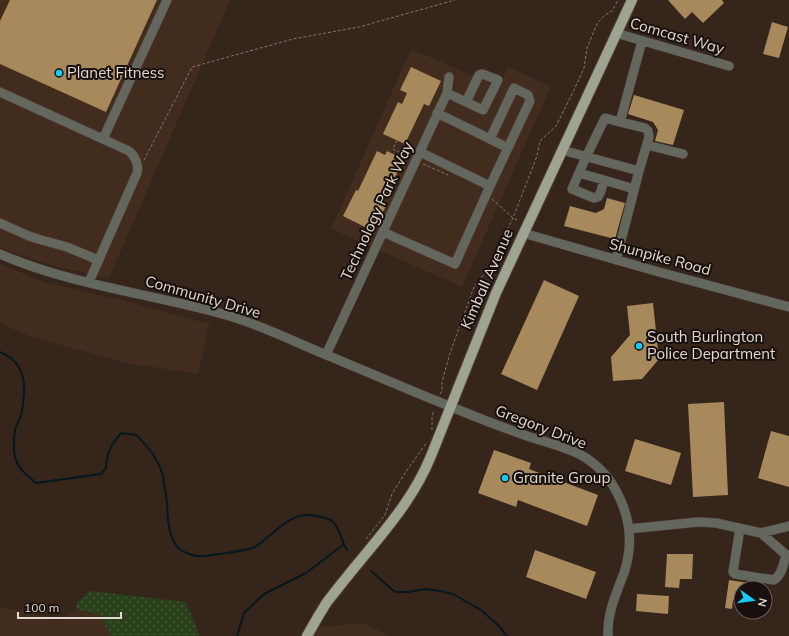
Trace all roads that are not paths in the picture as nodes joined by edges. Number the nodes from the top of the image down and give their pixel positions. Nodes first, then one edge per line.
1 (167, 0) edge
2 (632, 0) edge
3 (616, 33) junction
4 (642, 41) junction
5 (729, 66) dead end
6 (449, 77) dead end
7 (498, 80) junction
8 (514, 88) junction
9 (0, 92) edge
10 (447, 93) junction
11 (466, 102) junction
12 (437, 113) junction
13 (620, 122) junction
14 (103, 139) junction
15 (490, 139) junction
16 (647, 145) junction
17 (508, 148) junction
18 (562, 150) junction
19 (420, 152) junction
20 (683, 154) dead end
21 (586, 157) junction
22 (639, 171) junction
23 (579, 173) junction
24 (604, 180) junction
25 (490, 186) junction
26 (634, 189) junction
27 (0, 223) edge
28 (383, 232) junction
29 (523, 233) junction
30 (0, 254) edge
31 (98, 260) junction
32 (616, 260) junction
33 (89, 282) junction
34 (789, 307) edge
35 (326, 355) junction
36 (451, 407) junction
37 (461, 411) joint
38 (789, 526) edge
39 (740, 528) junction
40 (629, 529) junction
41 (761, 533) junction
42 (788, 556) edge
43 (307, 636) edge
44 (608, 636) edge

1 - 14 street
2 - 3 main road, Kimball Avenue
3 - 4 street, Comcast Way
3 - 18 main road, Kimball Avenue
4 - 5 street, Comcast Way
4 - 13 street
6 - 10 street, Technology Park Way
7 - 8 street
7 - 11 street
7 - 11 street
8 - 15 street
8 - 17 street
9 - 14 street
10 - 11 street
10 - 12 street, Technology Park Way
12 - 15 street
12 - 19 street, Technology Park Way
13 - 16 street
13 - 21 street
14 - 31 street
15 - 17 street
16 - 20 street
16 - 22 street
17 - 25 street
18 - 21 street
18 - 29 main road, Kimball Avenue
19 - 25 street
19 - 28 street, Technology Park Way
21 - 22 street
21 - 23 street
22 - 26 street
23 - 24 street
23 - 24 street
24 - 26 street
25 - 28 street
26 - 32 street
27 - 31 street
28 - 35 street, Technology Park Way
29 - 32 street, Shunpike Road
29 - 36 main road, Kimball Avenue
30 - 33 street, Community Drive
31 - 33 street
32 - 34 street, Shunpike Road
33 - 35 street, Community Drive
35 - 36 street, Community Drive
36 - 37 street, Community Drive
36 - 43 main road, Kimball Avenue
37 - 40 street, Gregory Drive
38 - 41 street
39 - 40 street
39 - 41 street
39 - 42 street
40 - 44 street, Gregory Drive
41 - 42 street

